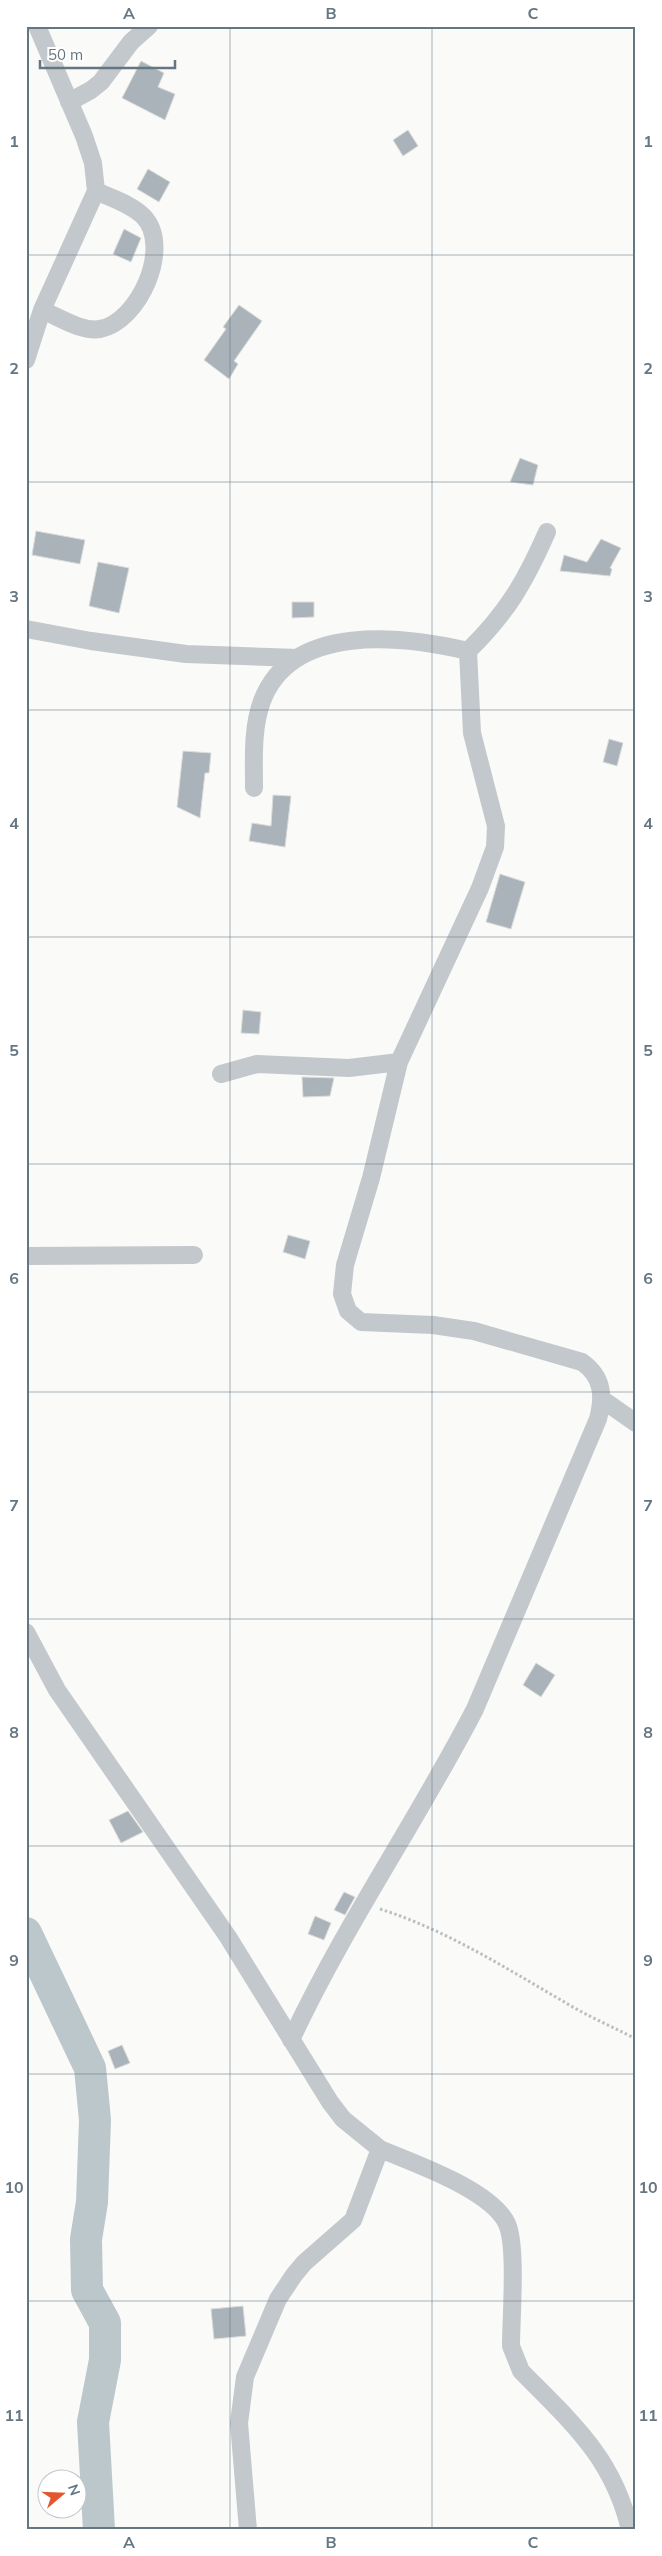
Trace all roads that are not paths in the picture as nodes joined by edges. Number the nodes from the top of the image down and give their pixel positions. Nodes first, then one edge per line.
1 (37, 26) edge
2 (149, 26) edge
3 (69, 102) junction
4 (96, 191) junction
5 (42, 310) junction
6 (26, 360) edge
7 (547, 532) dead end
8 (26, 629) edge
9 (468, 652) junction
10 (298, 658) junction
11 (254, 788) dead end
12 (399, 1062) junction
13 (221, 1074) dead end
14 (26, 1256) edge
15 (194, 1256) dead end
16 (603, 1400) junction
17 (636, 1423) edge
18 (26, 1632) edge
19 (291, 2040) junction
20 (380, 2149) junction
21 (248, 2530) edge
22 (630, 2530) edge

1 - 3 street
2 - 3 street
3 - 4 street
4 - 5 street
4 - 5 street
5 - 6 street
7 - 9 street
8 - 10 street
9 - 10 street
9 - 12 street
10 - 11 street
12 - 13 street
12 - 16 street
14 - 15 street
16 - 17 street
16 - 19 street
18 - 19 street
19 - 20 street
20 - 21 street
20 - 22 street

